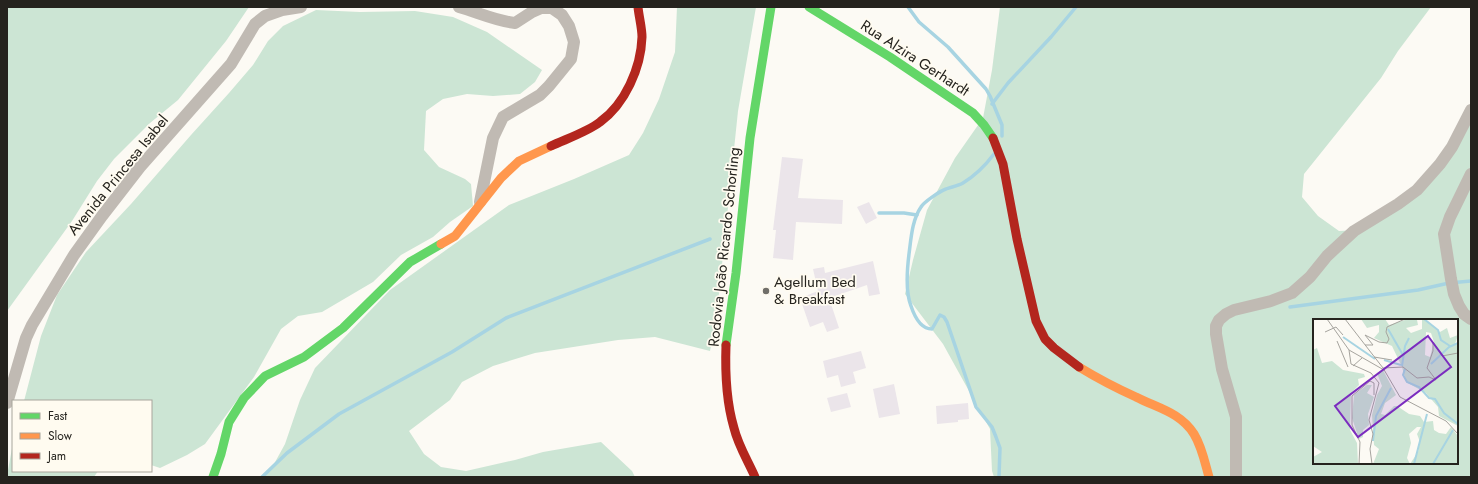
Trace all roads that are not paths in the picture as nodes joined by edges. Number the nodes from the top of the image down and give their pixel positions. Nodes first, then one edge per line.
1 (301, 7) edge
2 (459, 7) edge
3 (638, 7) edge
4 (765, 7) edge
5 (809, 7) edge
6 (770, 12) edge
7 (1471, 110) edge
8 (1471, 174) edge
9 (480, 203) junction
10 (1471, 319) edge
11 (7, 403) edge
12 (213, 477) edge
13 (755, 477) edge
14 (1209, 477) edge
15 (1236, 477) edge

1 - 11 street, Avenida Princesa Isabel
2 - 9 street
3 - 9 street
4 - 6 street
5 - 14 street, Rua Alzira Gerhardt
6 - 13 street, Rodovia João Ricardo Schorling
7 - 15 street
8 - 10 street
9 - 12 street

